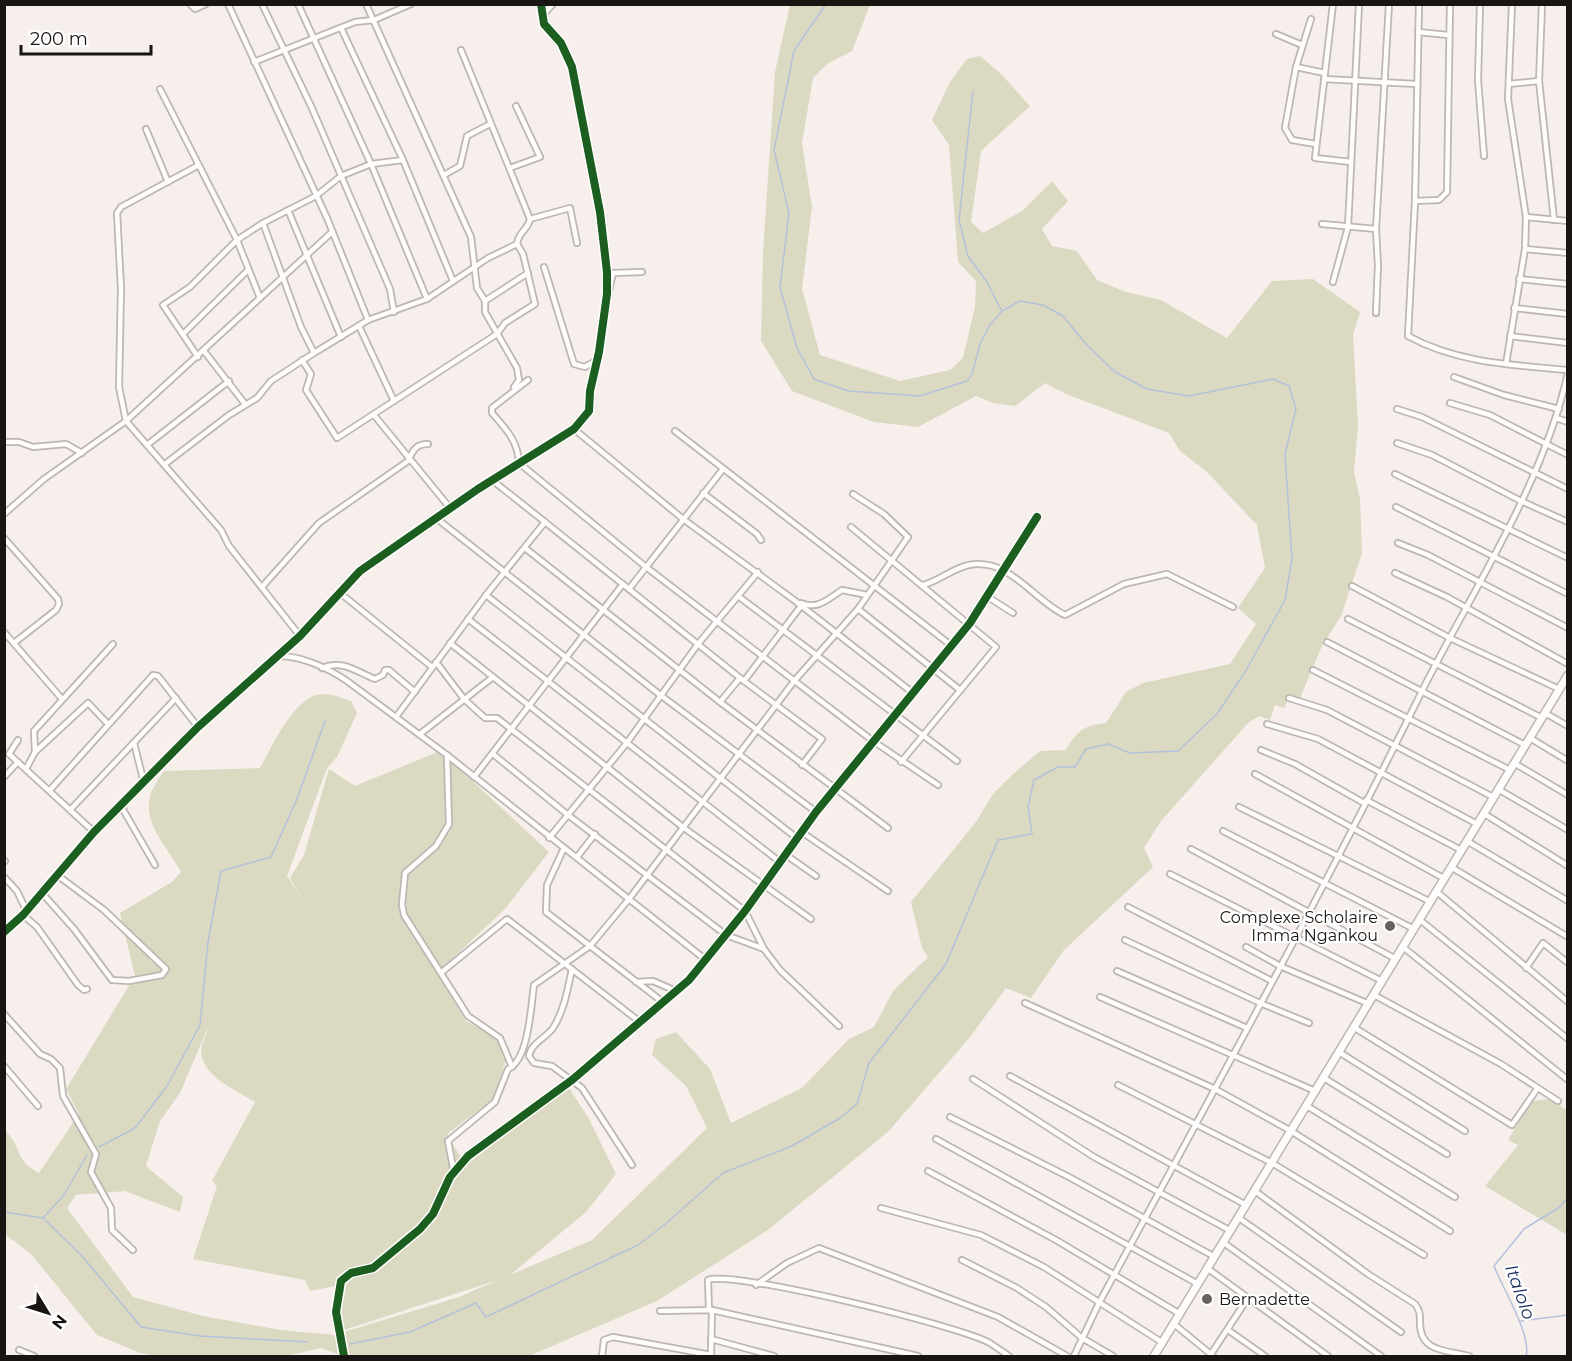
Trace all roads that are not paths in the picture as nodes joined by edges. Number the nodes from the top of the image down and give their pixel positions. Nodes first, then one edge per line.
1 (190, 4) edge
2 (206, 4) edge
3 (228, 4) edge
4 (262, 4) edge
5 (298, 4) edge
6 (366, 4) edge
7 (411, 4) edge
8 (542, 4) edge
9 (553, 4) edge
10 (1333, 4) edge
11 (1359, 4) edge
12 (1389, 4) edge
13 (1419, 4) edge
14 (1450, 4) edge
15 (1480, 4) edge
16 (1512, 4) edge
17 (1542, 4) edge
18 (543, 15) junction
19 (374, 20) junction
20 (1311, 20) dead end
21 (341, 28) junction
22 (1418, 32) junction
23 (1276, 34) dead end
24 (1448, 35) junction
25 (314, 38) junction
26 (1302, 45) junction
27 (461, 50) dead end
28 (284, 51) junction
29 (254, 63) junction
30 (1296, 67) junction
31 (1325, 76) junction
32 (1384, 81) junction
33 (1539, 81) junction
34 (1357, 83) junction
35 (1416, 84) junction
36 (1509, 84) junction
37 (160, 89) dead end
38 (516, 106) dead end
39 (490, 124) junction
40 (146, 129) dead end
41 (1316, 144) junction
42 (1484, 156) dead end
43 (403, 160) junction
44 (1351, 162) junction
45 (371, 164) junction
46 (197, 166) junction
47 (510, 168) junction
48 (444, 175) junction
49 (341, 176) junction
50 (168, 183) junction
51 (316, 196) junction
52 (1415, 201) junction
53 (288, 210) junction
54 (1526, 217) junction
55 (530, 219) junction
56 (1554, 220) junction
57 (1568, 221) edge
58 (263, 223) junction
59 (1322, 224) dead end
60 (1348, 227) junction
61 (1376, 229) junction
62 (332, 232) junction
63 (237, 240) junction
64 (577, 243) dead end
65 (517, 244) junction
66 (1525, 249) junction
67 (307, 252) junction
68 (1568, 253) edge
69 (476, 266) junction
70 (544, 267) dead end
71 (248, 270) junction
72 (642, 272) dead end
73 (528, 273) junction
74 (283, 276) junction
75 (1519, 279) junction
76 (453, 281) junction
77 (1333, 282) dead end
78 (1568, 284) edge
79 (607, 294) junction
80 (260, 298) junction
81 (427, 299) junction
82 (485, 301) junction
83 (1514, 308) junction
84 (394, 312) junction
85 (1376, 313) dead end
86 (1568, 314) edge
87 (368, 320) junction
88 (359, 326) junction
89 (183, 334) junction
90 (496, 334) junction
91 (340, 336) junction
92 (1510, 336) junction
93 (1568, 343) edge
94 (204, 351) junction
95 (314, 353) junction
96 (198, 357) junction
97 (302, 360) junction
98 (597, 360) junction
99 (1506, 364) junction
100 (1568, 371) edge
101 (1454, 377) dead end
102 (528, 380) dead end
103 (229, 381) junction
104 (511, 392) junction
105 (394, 401) junction
106 (1561, 403) junction
107 (245, 404) junction
108 (1450, 404) dead end
109 (1568, 404) edge
110 (1397, 409) dead end
111 (1559, 410) junction
112 (374, 415) junction
113 (1556, 418) junction
114 (126, 421) junction
115 (1568, 422) edge
116 (574, 429) junction
117 (675, 431) dead end
118 (4, 442) edge
119 (1398, 442) dead end
120 (428, 444) dead end
121 (147, 445) junction
122 (1546, 446) junction
123 (82, 453) junction
124 (1568, 455) edge
125 (408, 461) junction
126 (519, 463) junction
127 (165, 464) junction
128 (723, 469) junction
129 (1395, 474) dead end
130 (1533, 474) junction
131 (492, 480) junction
132 (1568, 489) edge
133 (704, 493) junction
134 (853, 494) dead end
135 (1521, 501) junction
136 (1396, 507) dead end
137 (450, 508) junction
138 (4, 514) edge
139 (1037, 517) dead end
140 (436, 518) junction
141 (683, 519) junction
142 (544, 522) junction
143 (1568, 522) edge
144 (851, 527) dead end
145 (1507, 527) junction
146 (4, 538) edge
147 (761, 540) dead end
148 (1398, 543) dead end
149 (525, 549) junction
150 (1493, 555) junction
151 (1568, 558) edge
152 (893, 561) junction
153 (646, 567) junction
154 (1005, 570) junction
155 (758, 572) junction
156 (504, 573) junction
157 (1395, 573) dead end
158 (1480, 583) junction
159 (623, 584) junction
160 (923, 585) junction
161 (873, 586) junction
162 (1352, 586) dead end
163 (262, 587) junction
164 (629, 589) junction
165 (340, 593) junction
166 (1568, 594) edge
167 (867, 595) junction
168 (486, 596) junction
169 (738, 596) junction
170 (988, 597) junction
171 (794, 600) junction
172 (801, 606) junction
173 (1233, 607) dead end
174 (1465, 608) junction
175 (858, 609) junction
176 (603, 610) junction
177 (1013, 613) dead end
178 (468, 619) junction
179 (1348, 619) dead end
180 (718, 620) junction
181 (970, 623) junction
182 (1568, 628) edge
183 (783, 629) junction
184 (4, 632) edge
185 (585, 634) junction
186 (837, 634) junction
187 (300, 636) junction
188 (1450, 638) junction
189 (1327, 642) dead end
190 (14, 643) junction
191 (450, 643) junction
192 (113, 644) dead end
193 (698, 644) junction
194 (952, 646) junction
195 (763, 654) junction
196 (277, 656) junction
197 (817, 657) junction
198 (565, 658) junction
199 (436, 662) junction
200 (1437, 663) junction
201 (1568, 664) edge
202 (432, 667) junction
203 (322, 668) junction
204 (933, 669) junction
205 (678, 670) junction
206 (1314, 670) dead end
207 (1568, 675) edge
208 (494, 677) junction
209 (742, 679) junction
210 (795, 680) junction
211 (546, 681) junction
212 (1562, 689) edge
213 (960, 690) junction
214 (1422, 691) junction
215 (415, 692) junction
216 (913, 693) junction
217 (659, 694) junction
218 (176, 698) junction
219 (1289, 698) dead end
220 (62, 699) junction
221 (464, 699) junction
222 (720, 702) junction
223 (529, 705) junction
224 (776, 706) junction
225 (895, 715) junction
226 (1544, 715) junction
227 (396, 717) junction
228 (644, 718) junction
229 (1408, 720) junction
230 (108, 724) junction
231 (1267, 724) dead end
232 (1568, 726) edge
233 (198, 727) junction
234 (511, 729) junction
235 (758, 730) junction
236 (420, 734) junction
237 (924, 736) junction
238 (18, 740) dead end
239 (873, 741) junction
240 (1527, 741) junction
241 (134, 743) junction
242 (626, 744) junction
243 (1394, 746) junction
244 (1261, 750) dead end
245 (35, 752) junction
246 (493, 754) junction
247 (447, 755) junction
248 (739, 755) junction
249 (1568, 760) edge
250 (957, 761) dead end
251 (18, 762) junction
252 (902, 762) junction
253 (802, 765) junction
254 (607, 767) junction
255 (1512, 767) junction
256 (26, 769) junction
257 (1379, 773) junction
258 (1255, 774) dead end
259 (4, 777) edge
260 (474, 777) junction
261 (721, 780) junction
262 (144, 783) junction
263 (938, 784) dead end
264 (1498, 789) junction
265 (50, 790) junction
266 (588, 790) junction
267 (836, 790) junction
268 (1568, 795) edge
269 (1493, 797) junction
270 (703, 802) junction
271 (1365, 802) junction
272 (121, 806) junction
273 (1239, 807) dead end
274 (71, 809) junction
275 (816, 812) junction
276 (1483, 813) junction
277 (568, 815) junction
278 (1477, 824) junction
279 (684, 828) junction
280 (888, 828) dead end
281 (1351, 829) junction
282 (1568, 830) edge
283 (1223, 831) dead end
284 (94, 832) junction
285 (803, 833) junction
286 (595, 834) junction
287 (549, 838) junction
288 (798, 839) junction
289 (1467, 842) junction
290 (564, 848) junction
291 (1191, 849) dead end
292 (666, 850) junction
293 (1461, 850) junction
294 (786, 855) junction
295 (1338, 856) junction
296 (577, 857) junction
297 (780, 862) junction
298 (155, 865) dead end
299 (1568, 866) edge
300 (1451, 867) junction
301 (648, 874) junction
302 (1170, 874) dead end
303 (57, 875) junction
304 (816, 876) dead end
305 (4, 877) edge
306 (1444, 879) junction
307 (1324, 884) junction
308 (764, 885) junction
309 (888, 891) dead end
310 (1437, 892) junction
311 (42, 893) junction
312 (629, 898) junction
313 (1568, 901) edge
314 (1431, 902) junction
315 (1128, 907) dead end
316 (26, 910) junction
317 (745, 911) junction
318 (1310, 911) junction
319 (22, 915) junction
320 (811, 919) dead end
321 (1420, 920) junction
322 (1414, 929) junction
323 (4, 932) edge
324 (726, 935) junction
325 (1295, 937) junction
326 (1568, 937) edge
327 (1125, 940) dead end
328 (590, 946) junction
329 (1246, 947) dead end
330 (1403, 947) junction
331 (764, 949) junction
332 (1396, 959) junction
333 (706, 960) junction
334 (564, 963) junction
335 (1568, 963) edge
336 (1280, 966) junction
337 (1526, 968) junction
338 (572, 969) junction
339 (1117, 971) dead end
340 (442, 972) junction
341 (1272, 981) junction
342 (1382, 981) junction
343 (636, 982) junction
344 (87, 989) dead end
345 (676, 991) junction
346 (1374, 995) junction
347 (1100, 997) dead end
348 (1568, 1002) edge
349 (664, 1003) junction
350 (1025, 1003) dead end
351 (1260, 1004) junction
352 (1369, 1004) junction
353 (4, 1014) edge
354 (640, 1022) junction
355 (1309, 1023) dead end
356 (839, 1026) dead end
357 (1247, 1028) junction
358 (1354, 1028) junction
359 (1568, 1039) edge
360 (1340, 1052) junction
361 (1232, 1056) junction
362 (4, 1066) edge
363 (512, 1067) junction
364 (1010, 1076) dead end
365 (1324, 1078) junction
366 (974, 1079) dead end
367 (572, 1080) junction
368 (1568, 1080) edge
369 (1118, 1085) dead end
370 (1215, 1089) junction
371 (1537, 1089) junction
372 (1315, 1091) junction
373 (1558, 1101) dead end
374 (38, 1106) dead end
375 (1307, 1106) junction
376 (950, 1117) dead end
377 (1196, 1124) junction
378 (1291, 1131) junction
379 (1465, 1131) dead end
380 (936, 1139) dead end
381 (1448, 1154) dead end
382 (1272, 1163) junction
383 (632, 1165) dead end
384 (1174, 1167) junction
385 (928, 1171) dead end
386 (454, 1173) junction
387 (1255, 1191) junction
388 (1160, 1193) junction
389 (1455, 1197) dead end
390 (1246, 1205) junction
391 (881, 1208) dead end
392 (1239, 1218) junction
393 (1146, 1220) junction
394 (1231, 1231) junction
395 (1450, 1231) dead end
396 (1224, 1243) junction
397 (1131, 1248) junction
398 (133, 1250) dead end
399 (1424, 1255) dead end
400 (1215, 1257) junction
401 (962, 1260) dead end
402 (1208, 1268) junction
403 (1115, 1275) junction
404 (1198, 1284) junction
405 (756, 1285) junction
406 (1248, 1298) junction
407 (1100, 1303) junction
408 (710, 1310) junction
409 (660, 1311) dead end
410 (1180, 1314) junction
411 (1174, 1324) junction
412 (1228, 1330) junction
413 (1401, 1332) dead end
414 (1082, 1338) junction
415 (711, 1339) junction
416 (1163, 1342) junction
417 (19, 1350) dead end
418 (894, 1354) edge
419 (1212, 1355) edge
420 (34, 1356) edge
421 (344, 1356) edge
422 (602, 1356) edge
423 (711, 1356) edge
424 (774, 1356) edge
425 (918, 1356) edge
426 (1009, 1356) edge
427 (1067, 1356) edge
428 (1074, 1356) edge
429 (1113, 1356) edge
430 (1154, 1356) edge
431 (1265, 1356) edge
432 (1328, 1356) edge
433 (1381, 1356) edge
434 (1469, 1356) edge

1 - 2 street
3 - 29 street
4 - 28 street
5 - 25 street
6 - 19 street
7 - 19 street
8 - 18 street
9 - 18 street
10 - 31 street
11 - 34 street
12 - 32 street
13 - 22 street
14 - 24 street
15 - 42 street
16 - 36 street
17 - 33 street
18 - 79 street
19 - 21 street
19 - 48 street
20 - 26 street
21 - 25 street
21 - 43 street
22 - 24 street
22 - 35 street
23 - 26 street
24 - 52 street
25 - 28 street
25 - 45 street
26 - 30 street
27 - 39 street
28 - 29 street
28 - 49 street
29 - 51 street
30 - 31 street
30 - 41 street
31 - 34 street
31 - 41 street
32 - 34 street
32 - 35 street
32 - 61 street
33 - 36 street
33 - 56 street
34 - 44 street
35 - 52 street
36 - 54 street
37 - 46 street
38 - 47 street
39 - 47 street
39 - 48 street
40 - 50 street
41 - 44 street
43 - 45 street
43 - 76 street
44 - 60 street
45 - 49 street
45 - 81 street
46 - 50 street
46 - 63 street
47 - 55 street
48 - 69 street
49 - 51 street
49 - 84 street
50 - 114 street
51 - 53 street
51 - 62 street
52 - 99 street
53 - 58 street
53 - 67 street
54 - 56 street
54 - 66 street
55 - 64 street
55 - 65 street
56 - 57 street
58 - 63 street
58 - 74 street
59 - 60 street
60 - 61 street
60 - 77 street
61 - 85 street
62 - 67 street
62 - 87 street
63 - 71 street
63 - 89 street
65 - 69 street
65 - 73 street
66 - 68 street
66 - 75 street
67 - 74 street
67 - 91 street
69 - 76 street
69 - 82 street
70 - 98 street
71 - 80 street
71 - 89 street
72 - 79 street
73 - 82 street
73 - 90 street
74 - 80 street
74 - 95 street
75 - 78 street
75 - 83 street
76 - 81 street
79 - 98 street
80 - 94 street
81 - 84 street
82 - 90 street
83 - 86 street
83 - 92 street
84 - 87 street
87 - 88 street
88 - 91 street
88 - 105 street
89 - 96 street
90 - 104 street
90 - 105 street
91 - 95 street
92 - 93 street
92 - 99 street
94 - 96 street
94 - 103 street
95 - 97 street
96 - 114 street
97 - 107 street
97 - 112 street
98 - 116 street
99 - 100 street
100 - 106 street
101 - 111 street
102 - 104 street
103 - 107 street
103 - 121 street
104 - 126 street
105 - 112 street
106 - 109 street
106 - 111 street
107 - 127 street
108 - 122 street
110 - 130 street
111 - 113 street
112 - 125 street
113 - 115 street
113 - 122 street
114 - 121 street
114 - 123 street
116 - 126 street
116 - 141 street
117 - 128 street
118 - 123 street
119 - 135 street
120 - 125 street
121 - 127 street
122 - 124 street
122 - 130 street
123 - 138 street
125 - 137 street
125 - 163 street
126 - 131 street
126 - 153 street
127 - 163 street
128 - 133 street
128 - 161 street
129 - 145 street
130 - 132 street
130 - 135 street
131 - 137 street
131 - 142 street
133 - 141 street
133 - 147 street
134 - 152 street
135 - 143 street
135 - 145 street
136 - 150 street
137 - 140 street
139 - 154 street
140 - 156 street
140 - 165 street
141 - 153 street
141 - 155 street
142 - 149 street
142 - 159 street
144 - 152 street
145 - 150 street
145 - 151 street
146 - 190 street
148 - 158 street
149 - 156 street
149 - 176 street
150 - 158 street
150 - 166 street
152 - 160 street
152 - 161 street
153 - 164 street
153 - 180 street
154 - 160 street
154 - 170 street
154 - 173 street
155 - 169 street
155 - 171 street
156 - 168 street
156 - 185 street
157 - 174 street
158 - 174 street
158 - 182 street
159 - 164 street
159 - 176 street
160 - 181 street
161 - 167 street
161 - 194 street
162 - 188 street
163 - 187 street
164 - 193 street
165 - 187 street
165 - 202 street
167 - 171 street
167 - 175 street
168 - 178 street
168 - 198 street
169 - 180 street
169 - 183 street
170 - 177 street
170 - 181 street
171 - 172 street
172 - 183 street
172 - 186 street
174 - 188 street
174 - 201 street
175 - 186 street
175 - 204 street
176 - 185 street
176 - 205 street
178 - 191 street
178 - 211 street
179 - 200 street
180 - 193 street
180 - 195 street
181 - 194 street
181 - 213 street
183 - 195 street
183 - 197 street
184 - 190 street
185 - 198 street
185 - 217 street
186 - 197 street
186 - 216 street
187 - 196 street
188 - 200 street
188 - 212 street
189 - 214 street
190 - 220 street
191 - 199 street
191 - 208 street
192 - 220 street
193 - 205 street
193 - 209 street
194 - 204 street
195 - 209 street
195 - 210 street
196 - 203 street
196 - 233 street
197 - 210 street
197 - 225 street
198 - 211 street
198 - 228 street
199 - 202 street
199 - 221 street
200 - 214 street
200 - 226 street
202 - 215 street
203 - 215 street
203 - 227 street
204 - 213 street
204 - 216 street
205 - 217 street
205 - 222 street
206 - 229 street
207 - 212 highway
208 - 221 street
208 - 223 street
209 - 222 street
209 - 224 street
210 - 224 street
210 - 239 street
211 - 223 street
211 - 242 street
212 - 226 highway
213 - 237 street
214 - 229 street
214 - 240 street
215 - 227 street
216 - 225 street
217 - 228 street
217 - 248 street
218 - 230 street
218 - 233 street
218 - 241 street
219 - 243 street
220 - 245 street
221 - 234 street
221 - 236 street
222 - 235 street
223 - 234 street
223 - 254 street
224 - 235 street
224 - 253 street
225 - 237 street
225 - 239 street
226 - 232 street
226 - 240 highway
227 - 236 street
228 - 242 street
228 - 261 street
229 - 243 street
229 - 255 street
230 - 245 street
230 - 265 street
231 - 257 street
233 - 262 street
234 - 246 street
234 - 266 street
235 - 248 street
235 - 253 street
236 - 247 street
237 - 250 street
237 - 252 street
238 - 251 street
239 - 252 street
239 - 267 street
240 - 249 street
240 - 255 highway
241 - 262 street
241 - 274 street
242 - 254 street
242 - 270 street
243 - 257 street
243 - 269 street
244 - 271 street
245 - 256 street
246 - 260 street
246 - 277 street
247 - 260 street
247 - 340 street
248 - 261 street
248 - 275 street
251 - 256 street
251 - 259 street
252 - 263 street
253 - 267 street
254 - 266 street
254 - 279 street
255 - 264 highway
255 - 268 street
256 - 265 street
257 - 271 street
257 - 278 street
258 - 281 street
260 - 287 street
261 - 270 street
261 - 288 street
262 - 272 street
264 - 269 highway
264 - 282 street
265 - 274 street
266 - 277 street
266 - 292 street
267 - 275 street
267 - 280 street
269 - 276 highway
270 - 279 street
270 - 297 street
271 - 281 street
271 - 293 street
272 - 284 street
272 - 298 street
273 - 295 street
274 - 284 street
275 - 285 street
276 - 278 highway
276 - 299 street
277 - 286 street
277 - 287 street
278 - 289 highway
279 - 292 street
279 - 308 street
281 - 295 street
281 - 306 street
283 - 307 street
284 - 303 street
285 - 288 street
285 - 309 street
286 - 296 street
286 - 301 street
287 - 290 street
288 - 294 street
289 - 293 highway
289 - 313 street
290 - 296 street
290 - 328 street
291 - 318 street
292 - 301 street
292 - 317 street
293 - 300 highway
294 - 297 street
294 - 304 street
295 - 307 street
295 - 314 street
296 - 312 street
297 - 308 street
300 - 306 highway
300 - 326 street
301 - 312 street
301 - 324 street
302 - 325 street
303 - 311 street
303 - 311 street
305 - 316 street
306 - 310 highway
307 - 318 street
307 - 322 street
308 - 317 street
308 - 320 street
310 - 314 highway
310 - 337 street
311 - 316 street
312 - 328 street
312 - 333 street
314 - 321 highway
315 - 341 street
316 - 319 street
317 - 324 street
317 - 331 street
318 - 325 street
318 - 332 street
319 - 323 street
319 - 344 street
321 - 322 highway
321 - 359 street
322 - 330 highway
324 - 331 street
324 - 333 street
325 - 336 street
325 - 342 street
327 - 351 street
328 - 334 street
328 - 343 street
329 - 336 street
330 - 332 highway
330 - 368 street
331 - 356 street
332 - 342 highway
333 - 345 street
334 - 338 street
334 - 340 street
334 - 363 street
335 - 337 street
336 - 341 street
336 - 352 street
337 - 348 street
338 - 354 street
338 - 367 street
339 - 357 street
340 - 363 street
341 - 351 street
342 - 346 highway
343 - 345 street
343 - 349 street
345 - 349 street
346 - 352 highway
346 - 371 street
347 - 361 street
349 - 354 street
350 - 370 street
351 - 355 street
351 - 357 street
352 - 358 highway
353 - 398 street
354 - 367 street
357 - 361 street
358 - 360 highway
358 - 371 street
360 - 365 highway
360 - 379 street
361 - 370 street
361 - 372 street
362 - 374 street
363 - 386 street
364 - 384 street
365 - 372 highway
365 - 381 street
366 - 388 street
367 - 383 street
367 - 386 street
369 - 377 street
370 - 377 street
370 - 378 street
371 - 373 street
372 - 375 highway
375 - 378 highway
375 - 389 street
376 - 393 street
377 - 382 street
377 - 384 street
378 - 382 highway
378 - 395 street
380 - 397 street
382 - 387 highway
382 - 399 street
384 - 388 street
384 - 390 street
385 - 403 street
386 - 421 street
387 - 390 highway
387 - 434 street
388 - 393 street
388 - 394 street
390 - 392 highway
391 - 407 street
392 - 394 highway
392 - 413 street
393 - 397 street
393 - 400 street
394 - 396 highway
396 - 400 highway
396 - 433 street
397 - 403 street
397 - 404 street
400 - 402 highway
401 - 414 street
402 - 404 highway
402 - 406 street
403 - 407 street
403 - 410 street
404 - 410 highway
405 - 408 street
405 - 426 street
405 - 427 street
406 - 412 street
406 - 432 street
407 - 414 street
407 - 416 street
408 - 409 street
408 - 415 street
408 - 418 street
410 - 411 highway
411 - 416 highway
411 - 419 street
412 - 419 street
412 - 431 street
414 - 428 street
414 - 429 street
415 - 423 street
415 - 424 street
416 - 430 highway
417 - 420 street
418 - 425 street
422 - 423 street

